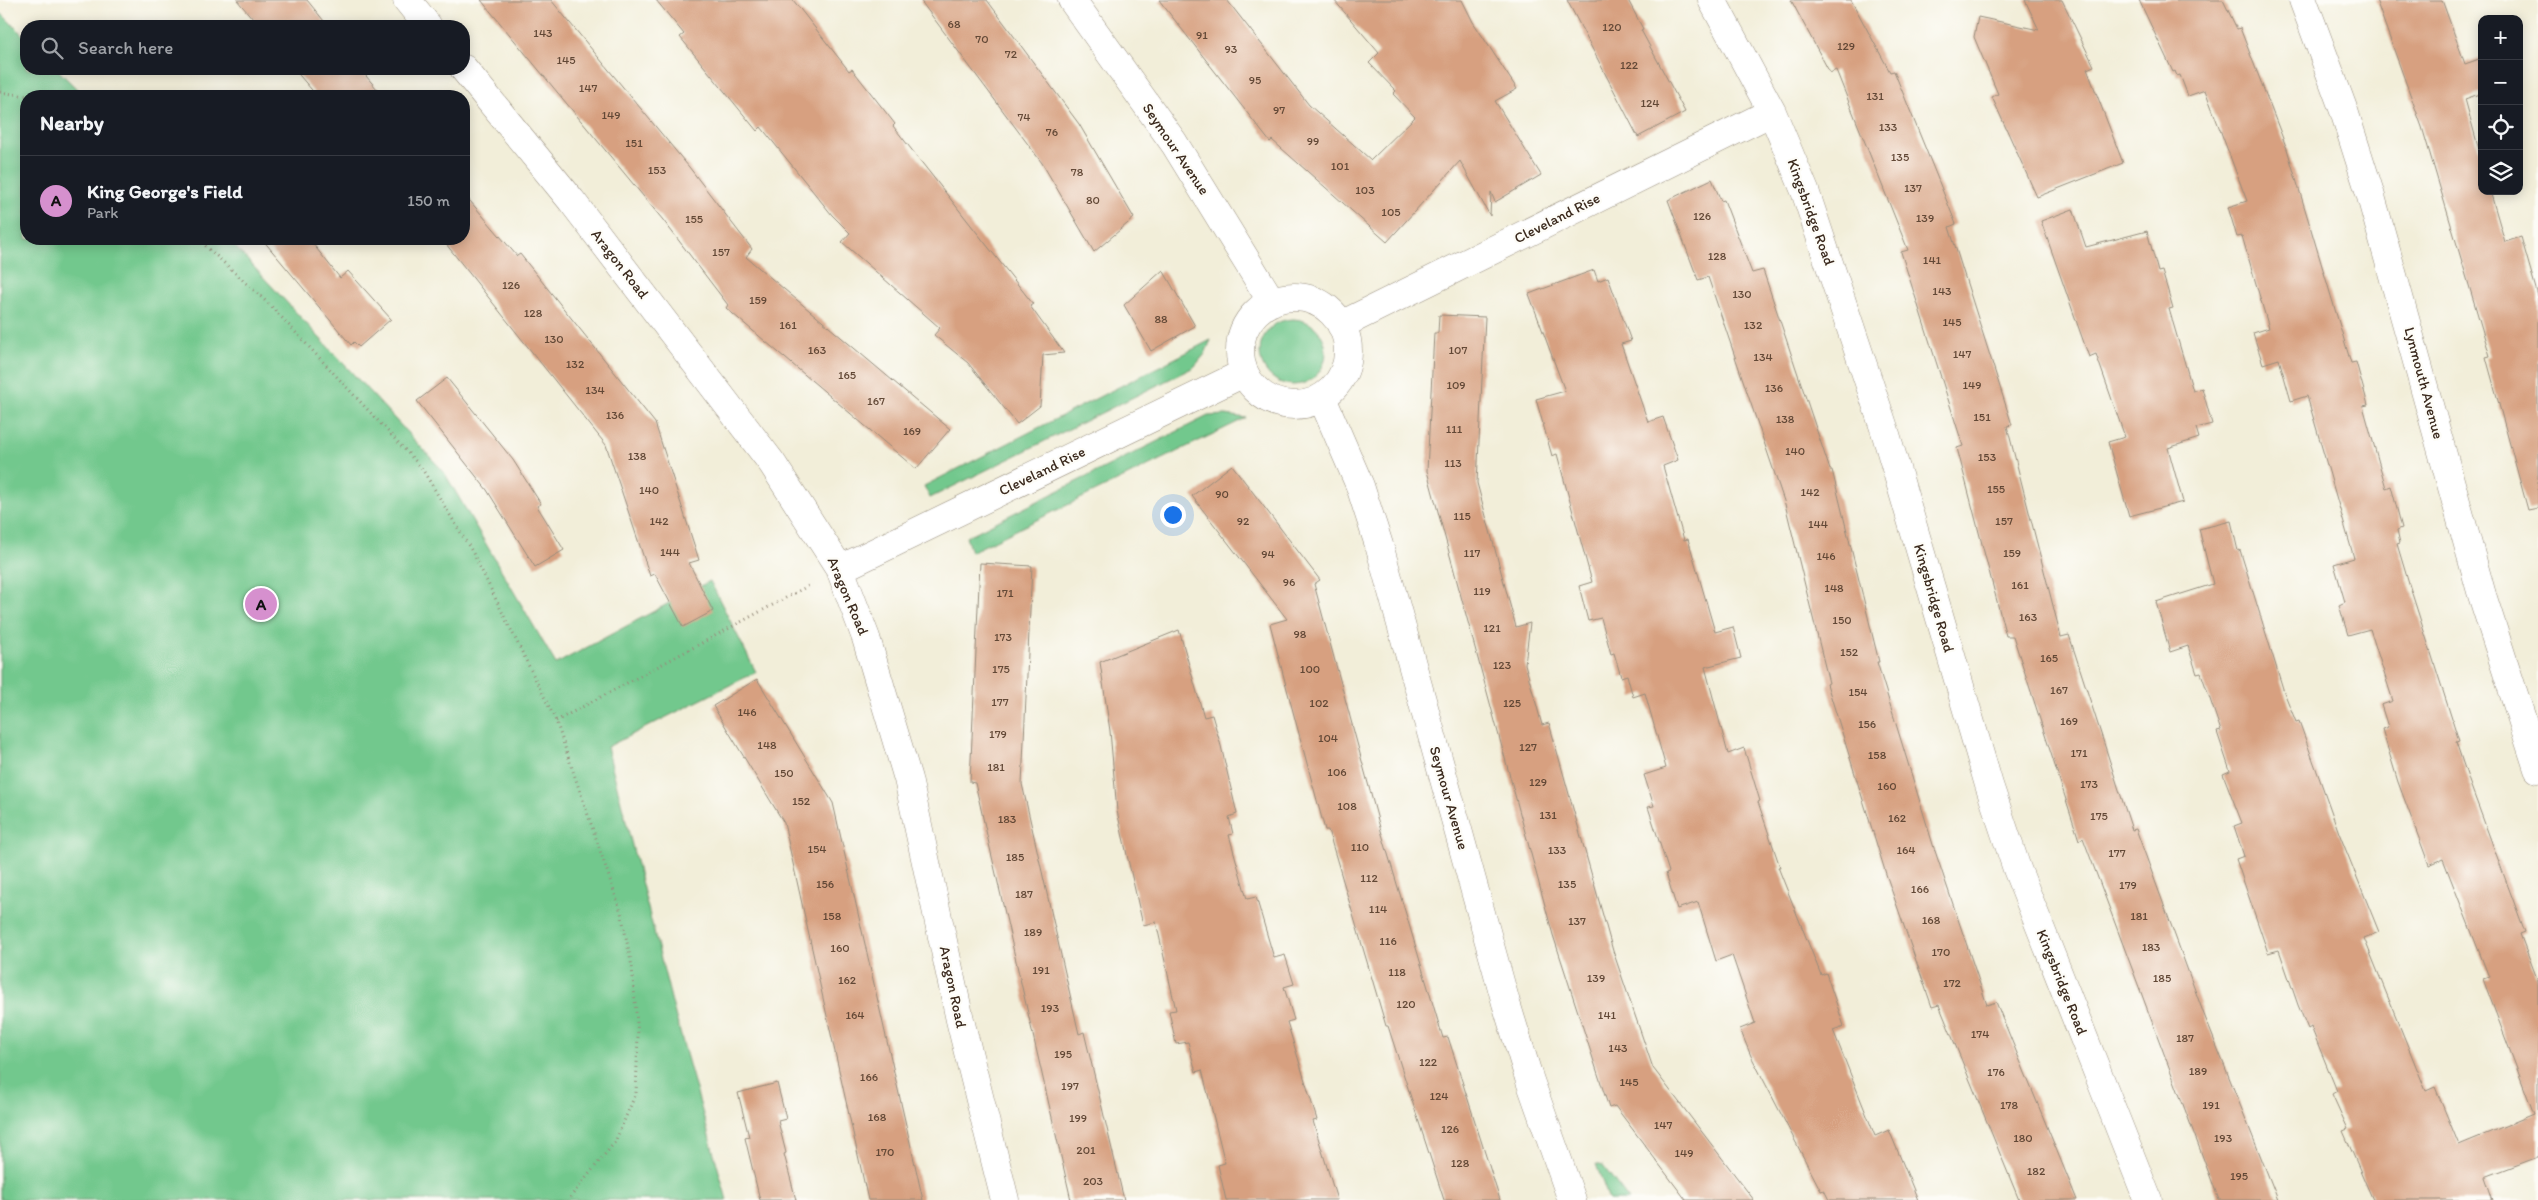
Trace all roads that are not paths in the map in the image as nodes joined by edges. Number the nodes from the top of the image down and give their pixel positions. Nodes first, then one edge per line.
1 (407, 0) edge
2 (1072, 0) edge
3 (1712, 0) edge
4 (2303, 0) edge
5 (423, 20) edge
6 (469, 75) edge
7 (1772, 112) junction
8 (1272, 302) junction
9 (1341, 325) junction
10 (1244, 372) junction
11 (1322, 398) junction
12 (840, 570) junction
13 (2538, 769) edge
14 (1005, 1200) edge
15 (1572, 1200) edge
16 (2148, 1200) edge

1 - 5 street
2 - 8 street, Seymour Avenue
3 - 7 street, Kingsbridge Road
4 - 13 street, Lynmouth Avenue
6 - 12 street, Aragon Road
7 - 9 street, Cleveland Rise
7 - 16 street, Kingsbridge Road
8 - 9 street
8 - 10 street
9 - 11 street
10 - 11 street
10 - 12 street, Cleveland Rise
11 - 15 street, Seymour Avenue
12 - 14 street, Aragon Road

